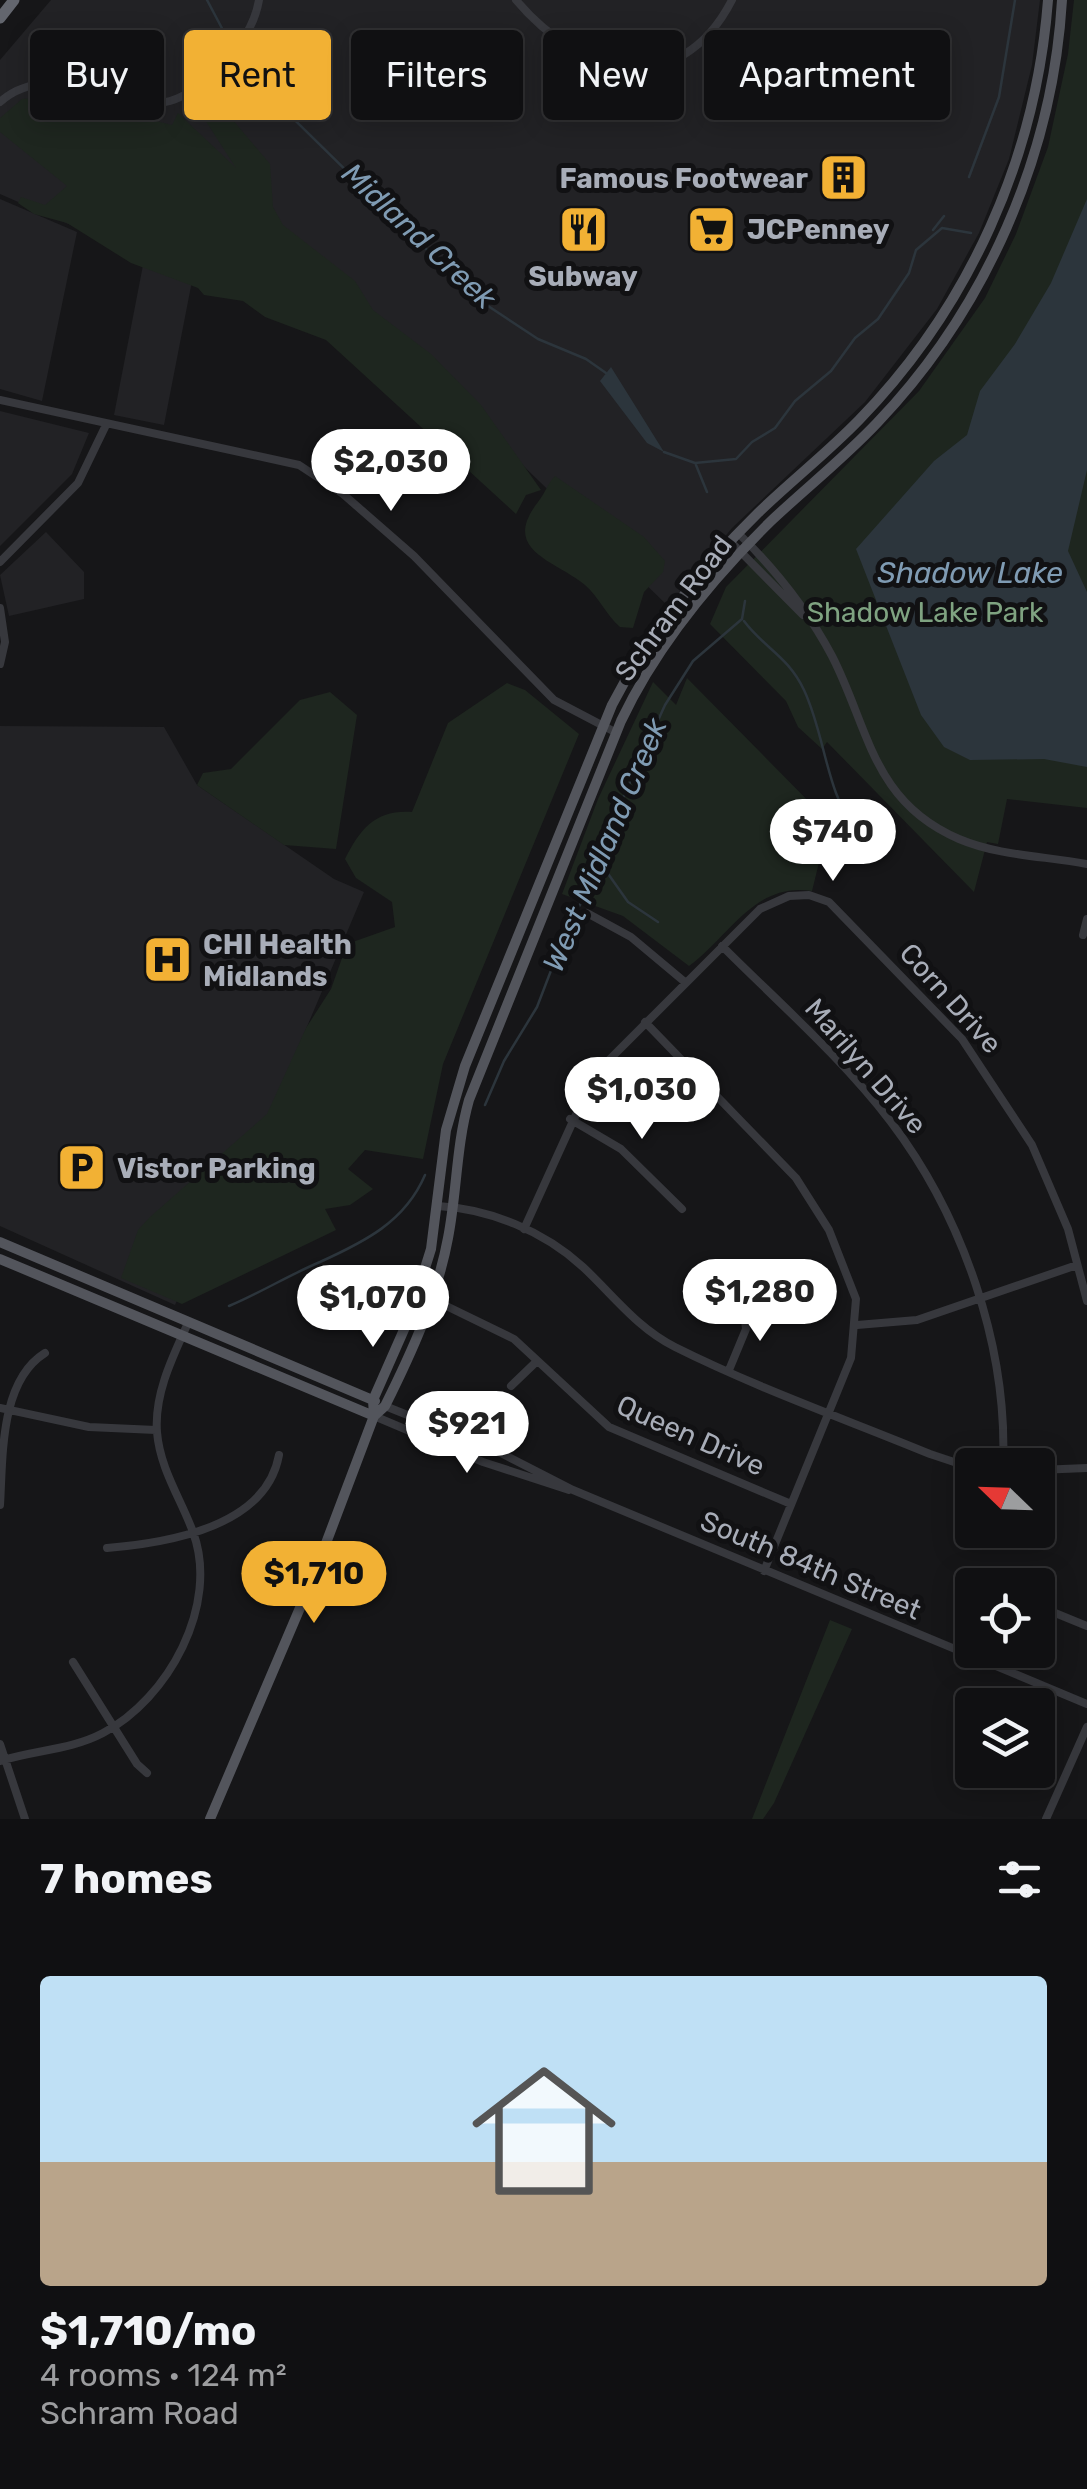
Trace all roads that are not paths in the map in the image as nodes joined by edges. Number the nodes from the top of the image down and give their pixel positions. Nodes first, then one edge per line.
1 (14, 0) edge
2 (259, 0) edge
3 (516, 0) edge
4 (732, 0) edge
5 (1048, 0) edge
6 (1062, 0) edge
7 (0, 18) edge
8 (0, 102) edge
9 (0, 400) edge
10 (106, 424) junction
11 (735, 538) junction
12 (745, 548) junction
13 (0, 562) edge
14 (0, 608) edge
15 (0, 664) edge
16 (602, 726) junction
17 (616, 732) junction
18 (1087, 864) edge
19 (586, 913) dead end
20 (1087, 918) edge
21 (1083, 935) dead end
22 (722, 946) junction
23 (686, 982) junction
24 (645, 1022) junction
25 (570, 1120) junction
26 (438, 1206) junction
27 (452, 1207) junction
28 (682, 1209) dead end
29 (524, 1229) junction
30 (0, 1242) edge
31 (0, 1260) edge
32 (1077, 1265) junction
33 (432, 1299) junction
34 (978, 1300) junction
35 (1087, 1301) edge
36 (744, 1311) dead end
37 (188, 1323) junction
38 (857, 1325) junction
39 (183, 1335) junction
40 (46, 1353) dead end
41 (244, 1354) junction
42 (536, 1362) junction
43 (729, 1370) junction
44 (512, 1386) dead end
45 (373, 1400) junction
46 (386, 1406) junction
47 (5, 1409) edge
48 (828, 1413) junction
49 (374, 1416) junction
50 (156, 1430) junction
51 (1003, 1448) edge
52 (279, 1454) dead end
53 (955, 1462) edge
54 (1087, 1468) edge
55 (1055, 1469) edge
56 (573, 1490) junction
57 (0, 1504) edge
58 (791, 1504) junction
59 (193, 1532) junction
60 (107, 1548) dead end
61 (764, 1570) junction
62 (1055, 1613) edge
63 (1087, 1626) edge
64 (73, 1662) dead end
65 (1087, 1704) edge
66 (114, 1726) junction
67 (1087, 1727) edge
68 (0, 1744) edge
69 (2, 1760) edge
70 (147, 1773) dead end
71 (26, 1819) edge
72 (210, 1819) edge
73 (1046, 1819) edge

1 - 7 highway
2 - 8 street
3 - 4 street
5 - 11 main road, Schram Road
6 - 12 main road, Schram Road
9 - 10 street
10 - 13 street
10 - 16 street
11 - 12 street
11 - 16 main road, Schram Road
12 - 17 main road, Schram Road
12 - 18 street
14 - 15 street
16 - 17 street
16 - 26 main road, Schram Road
17 - 27 main road, Schram Road
19 - 23 street
20 - 21 street
22 - 23 street, Corn Drive
22 - 32 street, Corn Drive
22 - 34 street, Marilyn Drive
23 - 24 street, Corn Drive
24 - 25 street, Corn Drive
24 - 38 street
25 - 28 street
25 - 29 street, Corn Drive
26 - 27 street
26 - 45 main road, Schram Road
27 - 29 street
27 - 33 main road, Schram Road
29 - 43 street
30 - 37 main road
31 - 39 main road
32 - 34 street
32 - 35 street, Corn Drive
33 - 42 street, Queen Drive
33 - 46 main road, Schram Road
34 - 38 street
34 - 51 street, Marilyn Drive
36 - 43 street
37 - 39 street
37 - 41 main road
38 - 48 street
39 - 41 main road
39 - 50 street
40 - 47 street
41 - 45 main road, South 84th Street
41 - 49 main road, South 84th Street
42 - 44 street
42 - 58 street, Queen Drive
43 - 48 street
45 - 46 main road, South 84th Street
45 - 49 main road, Schram Road
46 - 49 main road, Schram Road
46 - 56 street, South 84th Street
47 - 50 street
47 - 57 street
48 - 53 street
48 - 58 street
49 - 56 street, South 84th Street
49 - 72 main road, Schram Road
50 - 59 street
52 - 59 street
54 - 55 street
56 - 61 street, South 84th Street
58 - 61 street
59 - 60 street
59 - 66 street
61 - 65 street, South 84th Street
62 - 63 street
64 - 66 street
66 - 69 street
66 - 70 street
67 - 73 street
68 - 69 street
69 - 71 street

